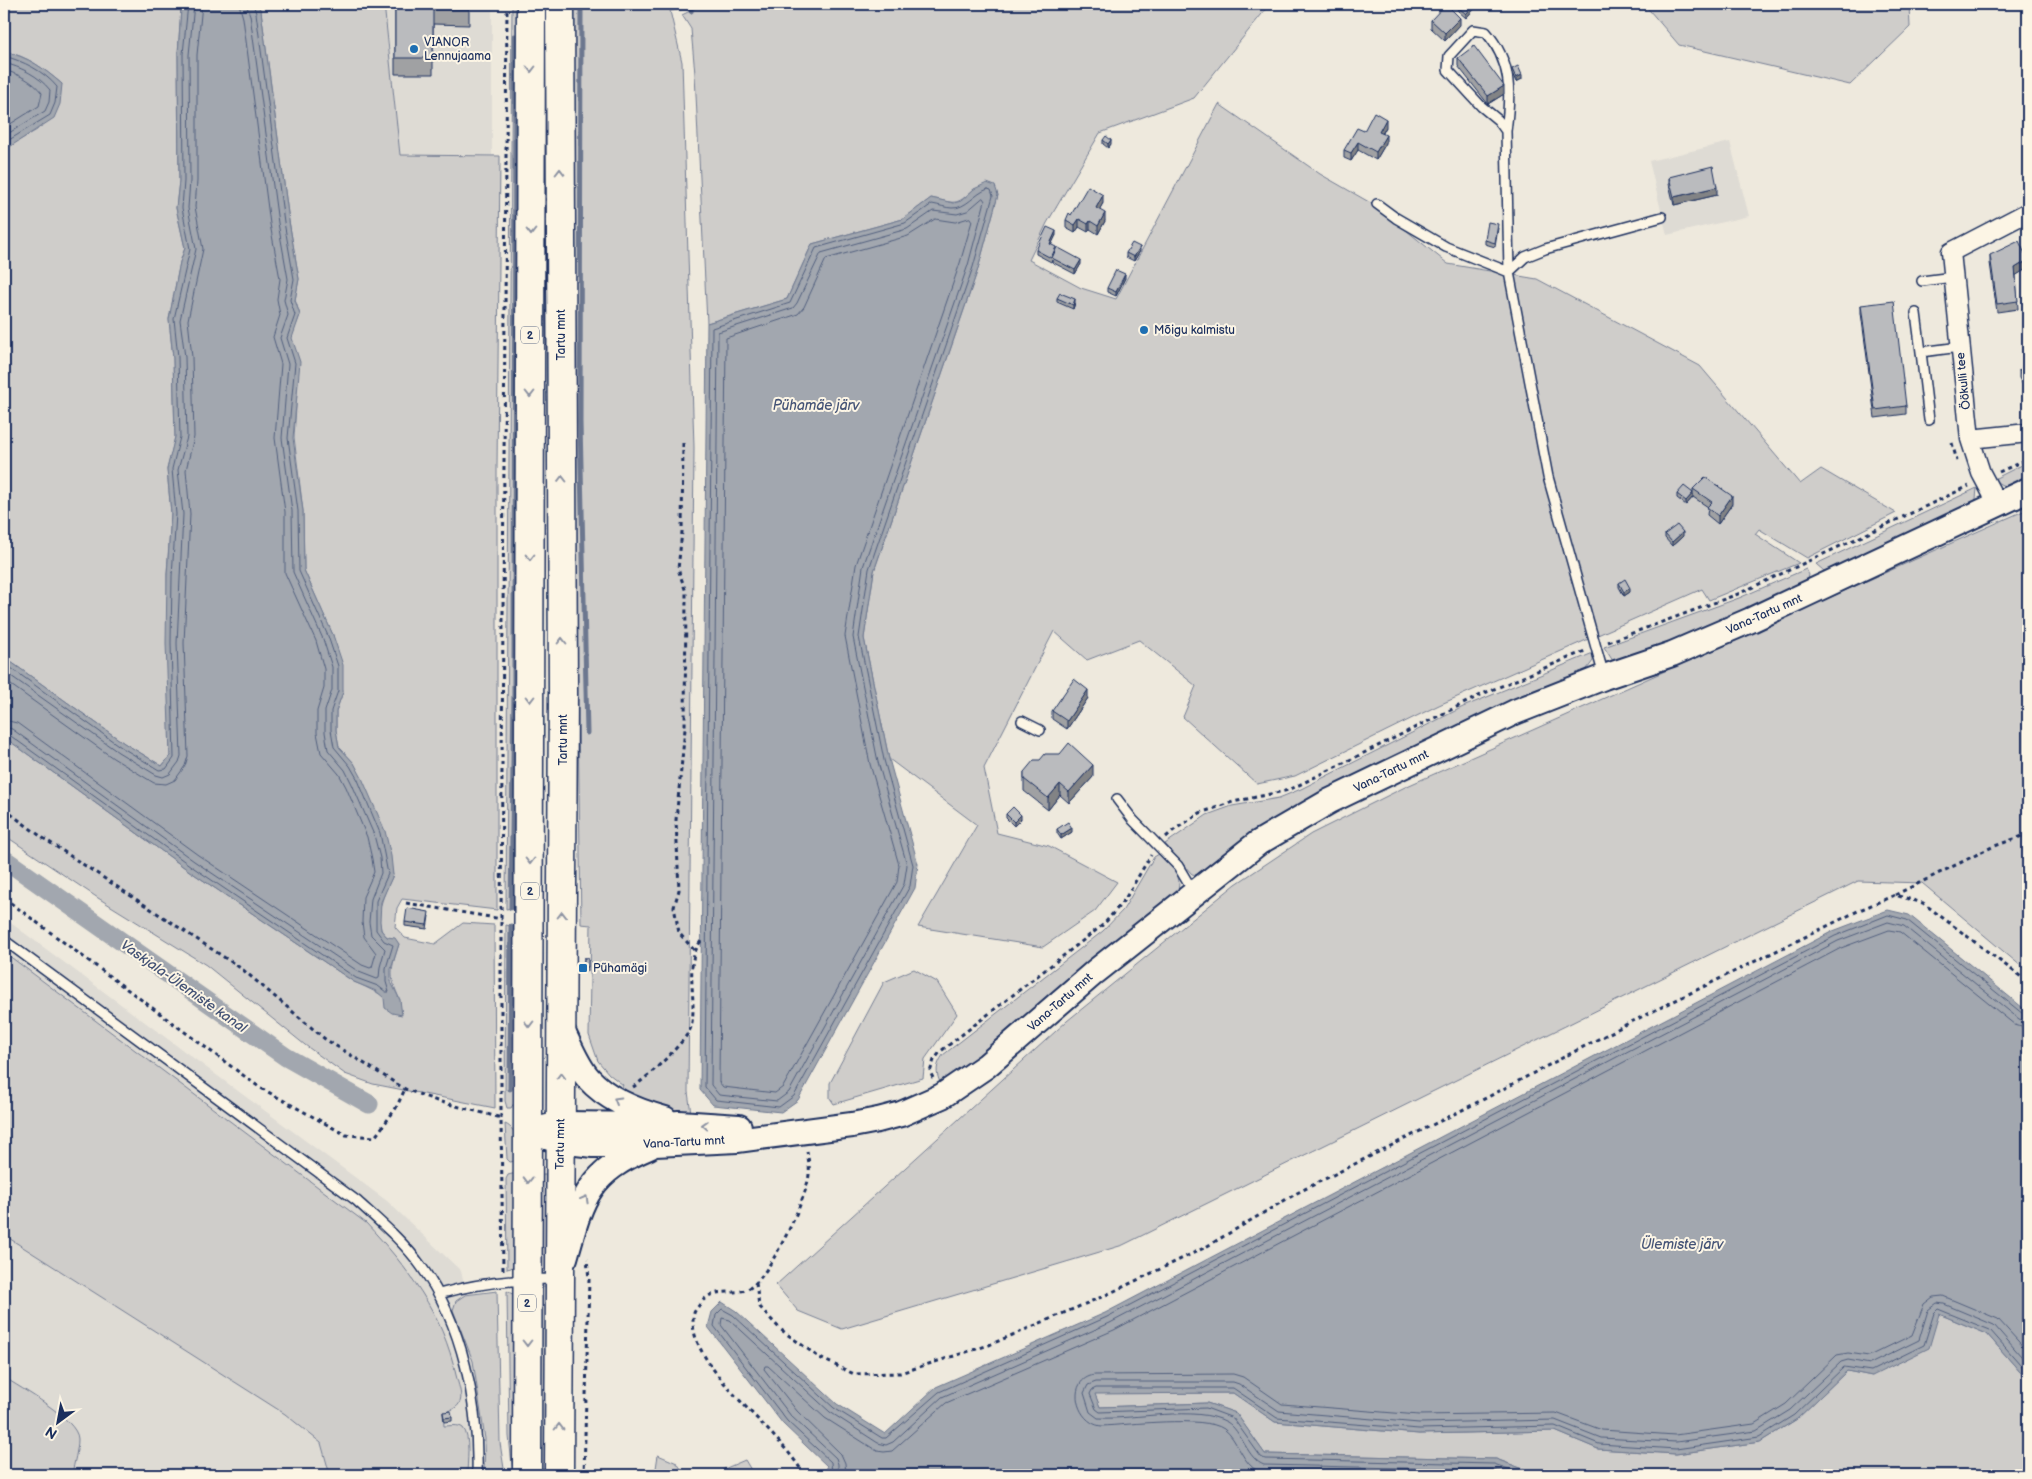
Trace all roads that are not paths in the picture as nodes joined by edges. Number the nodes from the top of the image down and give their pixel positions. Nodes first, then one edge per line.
1 (531, 4) edge
2 (560, 4) edge
3 (1506, 130) junction
4 (1377, 204) dead end
5 (2028, 212) edge
6 (1662, 217) dead end
7 (1509, 272) junction
8 (1953, 277) junction
9 (1922, 281) dead end
10 (1916, 313) dead end
11 (1960, 347) junction
12 (1921, 352) junction
13 (1929, 420) dead end
14 (2028, 433) edge
15 (1970, 439) junction
16 (2028, 490) edge
17 (1998, 505) junction
18 (1604, 677) junction
19 (1022, 721) dead end
20 (1040, 730) dead end
21 (1117, 799) dead end
22 (1194, 893) junction
23 (4, 940) edge
24 (561, 1028) junction
25 (678, 1123) junction
26 (807, 1130) junction
27 (529, 1132) junction
28 (560, 1133) junction
29 (655, 1144) junction
30 (559, 1278) junction
31 (515, 1280) junction
32 (439, 1294) junction
33 (477, 1475) edge
34 (527, 1475) edge
35 (560, 1475) edge

1 -> 27 highway, 2
24 -> 2 highway, Tartu mnt
3 - 3 lane
3 - 7 lane
4 - 7 lane
5 - 8 street, Öökulli tee
6 - 7 lane
7 - 18 lane
8 - 9 lane
8 - 11 street, Öökulli tee
10 - 12 lane
11 - 12 lane
11 - 15 street, Öökulli tee
12 - 13 lane
14 - 15 street
15 - 17 street, Öökulli tee
16 - 17 street, Vana-Tartu mnt
17 - 18 street, Vana-Tartu mnt
18 - 22 street, Vana-Tartu mnt
19 - 20 lane
21 - 22 lane
22 - 26 street, Vana-Tartu mnt
23 - 32 lane
25 -> 24 street
28 -> 24 highway, Tartu mnt
26 -> 25 street, Vana-Tartu mnt
25 - 28 street, Vana-Tartu mnt
26 - 29 street, Vana-Tartu mnt
27 - 28 street
27 -> 31 highway, 2
28 - 29 street, Vana-Tartu mnt
28 - 30 highway, Tartu mnt
30 -> 29 street
30 - 31 lane
35 -> 30 highway, Tartu mnt
31 - 32 lane
31 -> 34 highway, 2
32 - 33 lane

